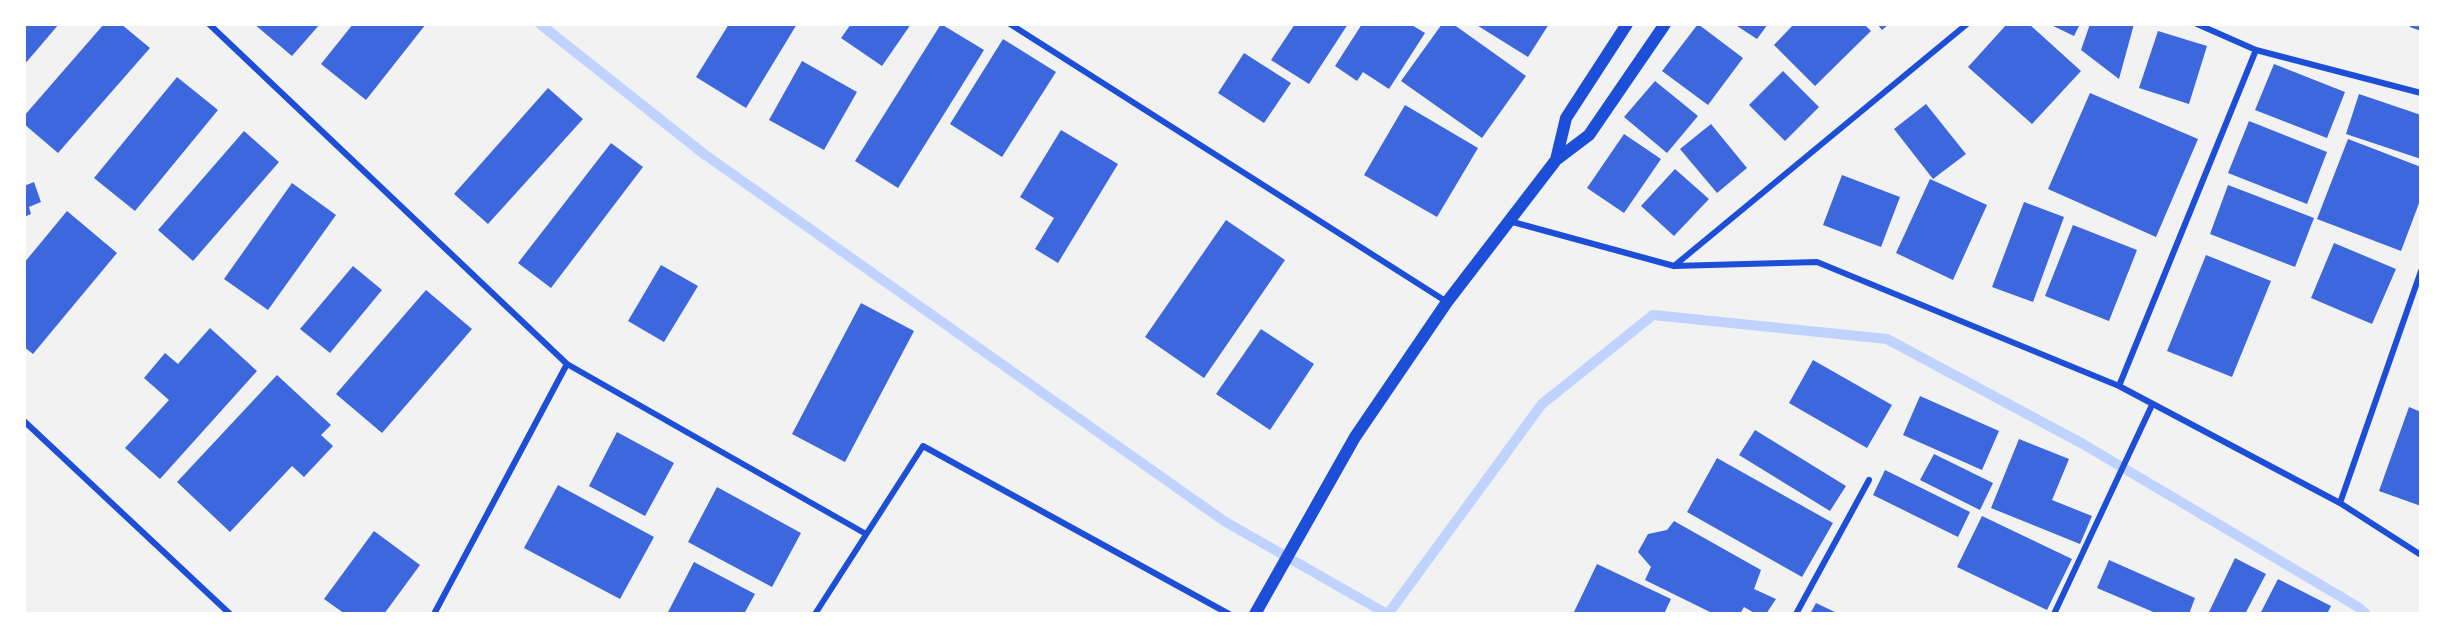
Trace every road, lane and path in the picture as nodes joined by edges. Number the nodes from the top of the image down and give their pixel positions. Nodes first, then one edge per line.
1 (209, 24) edge
2 (1010, 24) edge
3 (1627, 24) edge
4 (1665, 24) edge
5 (1967, 24) edge
6 (2197, 24) edge
7 (2256, 50) junction
8 (2421, 93) edge
9 (1556, 160) junction
10 (1509, 221) junction
11 (1674, 266) junction
12 (2421, 271) edge
13 (1447, 302) junction
14 (567, 364) junction
15 (2119, 386) junction
16 (2152, 405) junction
17 (24, 421) edge
18 (1869, 480) dead end
19 (2340, 503) junction
20 (866, 534) junction
21 (2421, 555) edge
22 (230, 614) edge
23 (434, 614) edge
24 (815, 614) edge
25 (1229, 614) edge
26 (1255, 614) edge
27 (1796, 614) edge
28 (2054, 614) edge

1 - 14 street
2 - 13 street
3 - 9 main road
4 - 9 main road
5 - 11 street
6 - 7 street
7 - 8 street
7 - 15 street
9 - 10 main road
10 - 11 street
10 - 13 main road
11 - 15 street
12 - 19 street
13 - 26 main road
14 - 20 street
14 - 23 street
15 - 16 street
16 - 19 street
16 - 28 street
17 - 22 street
18 - 27 street
19 - 21 street
20 - 24 street
20 - 25 street

